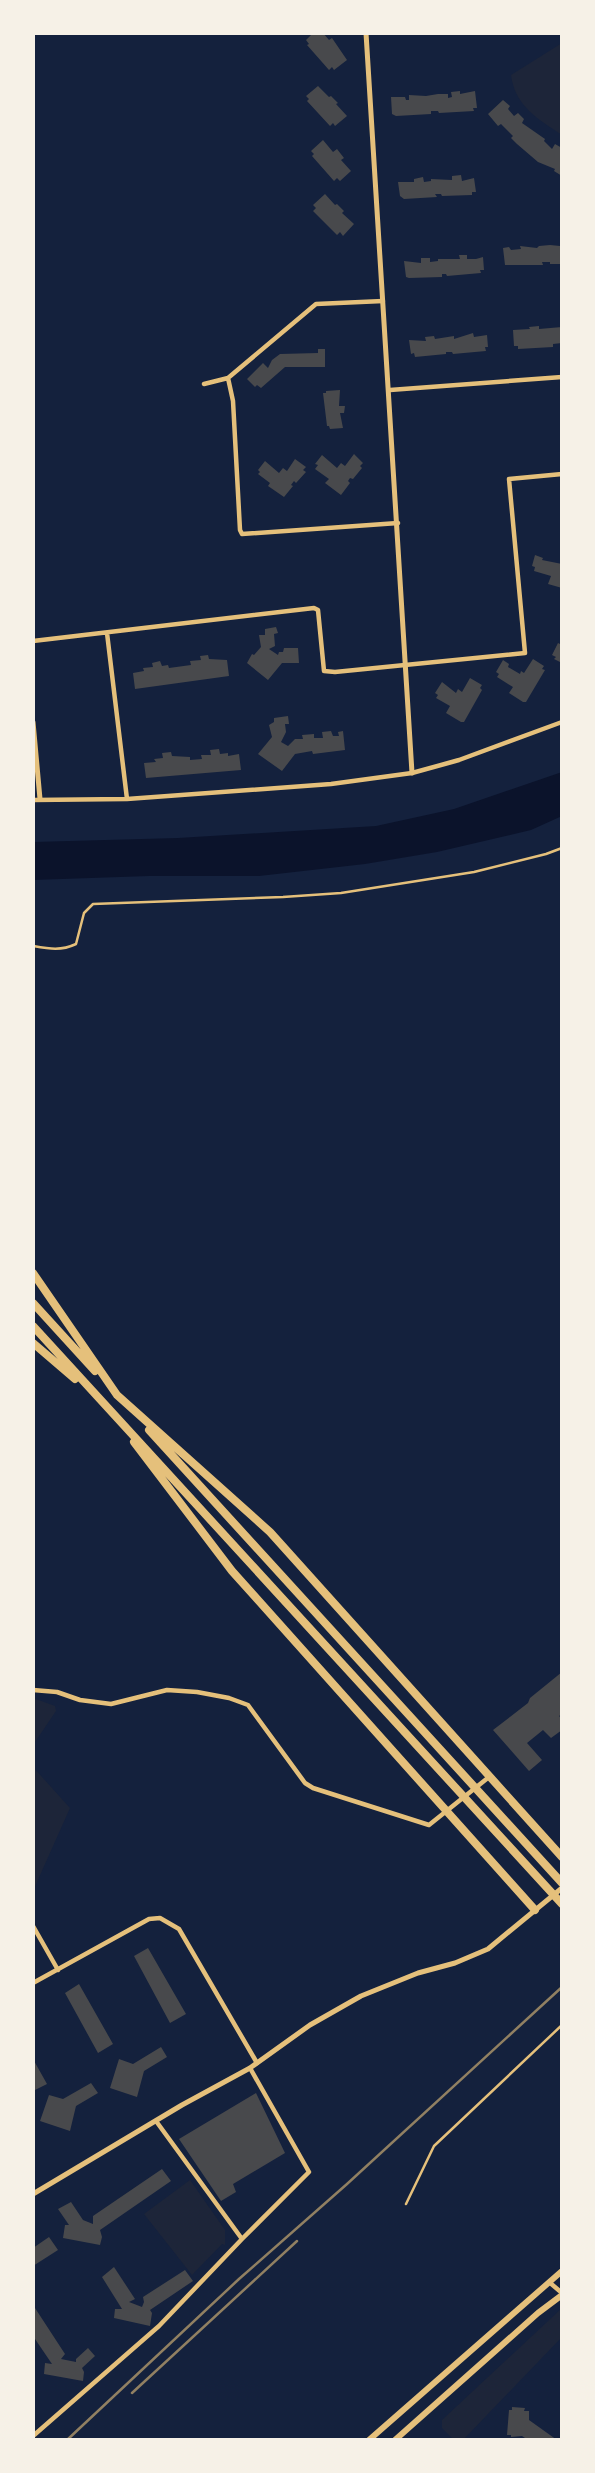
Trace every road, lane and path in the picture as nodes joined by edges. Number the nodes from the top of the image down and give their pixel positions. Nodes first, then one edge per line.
1 (366, 33) edge
2 (384, 301) junction
3 (562, 377) edge
4 (229, 378) junction
5 (204, 384) dead end
6 (390, 390) junction
7 (562, 474) edge
8 (398, 523) junction
9 (107, 633) junction
10 (33, 641) edge
11 (407, 663) junction
12 (33, 722) edge
13 (562, 722) edge
14 (412, 773) junction
15 (127, 799) junction
16 (37, 800) edge
17 (562, 848) edge
18 (33, 946) edge
19 (33, 1273) edge
20 (33, 1303) edge
21 (33, 1326) edge
22 (33, 1343) edge
23 (117, 1395) junction
24 (105, 1404) junction
25 (33, 1690) edge
26 (490, 1777) junction
27 (447, 1812) junction
28 (562, 1857) edge
29 (562, 1883) edge
30 (562, 1888) edge
31 (562, 1904) edge
32 (534, 1910) junction
33 (33, 1926) edge
34 (58, 1970) junction
35 (33, 1983) edge
36 (562, 2025) edge
37 (257, 2063) junction
38 (250, 2068) junction
39 (156, 2121) junction
40 (33, 2194) edge
41 (407, 2204) dead end
42 (242, 2239) junction
43 (562, 2271) edge
44 (549, 2282) junction
45 (562, 2294) edge
46 (33, 2436) edge
47 (369, 2440) edge
48 (395, 2440) edge

1 - 2 street
2 - 4 street
2 - 6 street
3 - 6 street
4 - 5 street
4 - 8 street
6 - 8 street
7 - 11 street
8 - 11 street
9 - 10 street
9 - 11 street
9 - 15 street
11 - 14 street
12 - 16 street
13 - 14 street
14 - 15 street
15 - 16 street
17 - 18 lane
19 - 23 highway
20 - 23 highway
21 - 24 highway
22 - 24 highway
23 - 26 highway
23 - 29 highway
24 - 27 highway
24 - 31 highway
25 - 27 street
26 - 27 street
26 - 28 highway
27 - 32 highway
30 - 32 street
32 - 37 street
33 - 34 street
34 - 35 street
34 - 37 street
36 - 41 lane
37 - 38 street
38 - 39 street
38 - 42 street
39 - 40 street
39 - 42 street
42 - 46 street
43 - 44 main road
44 - 45 street
44 - 47 main road
45 - 48 main road

